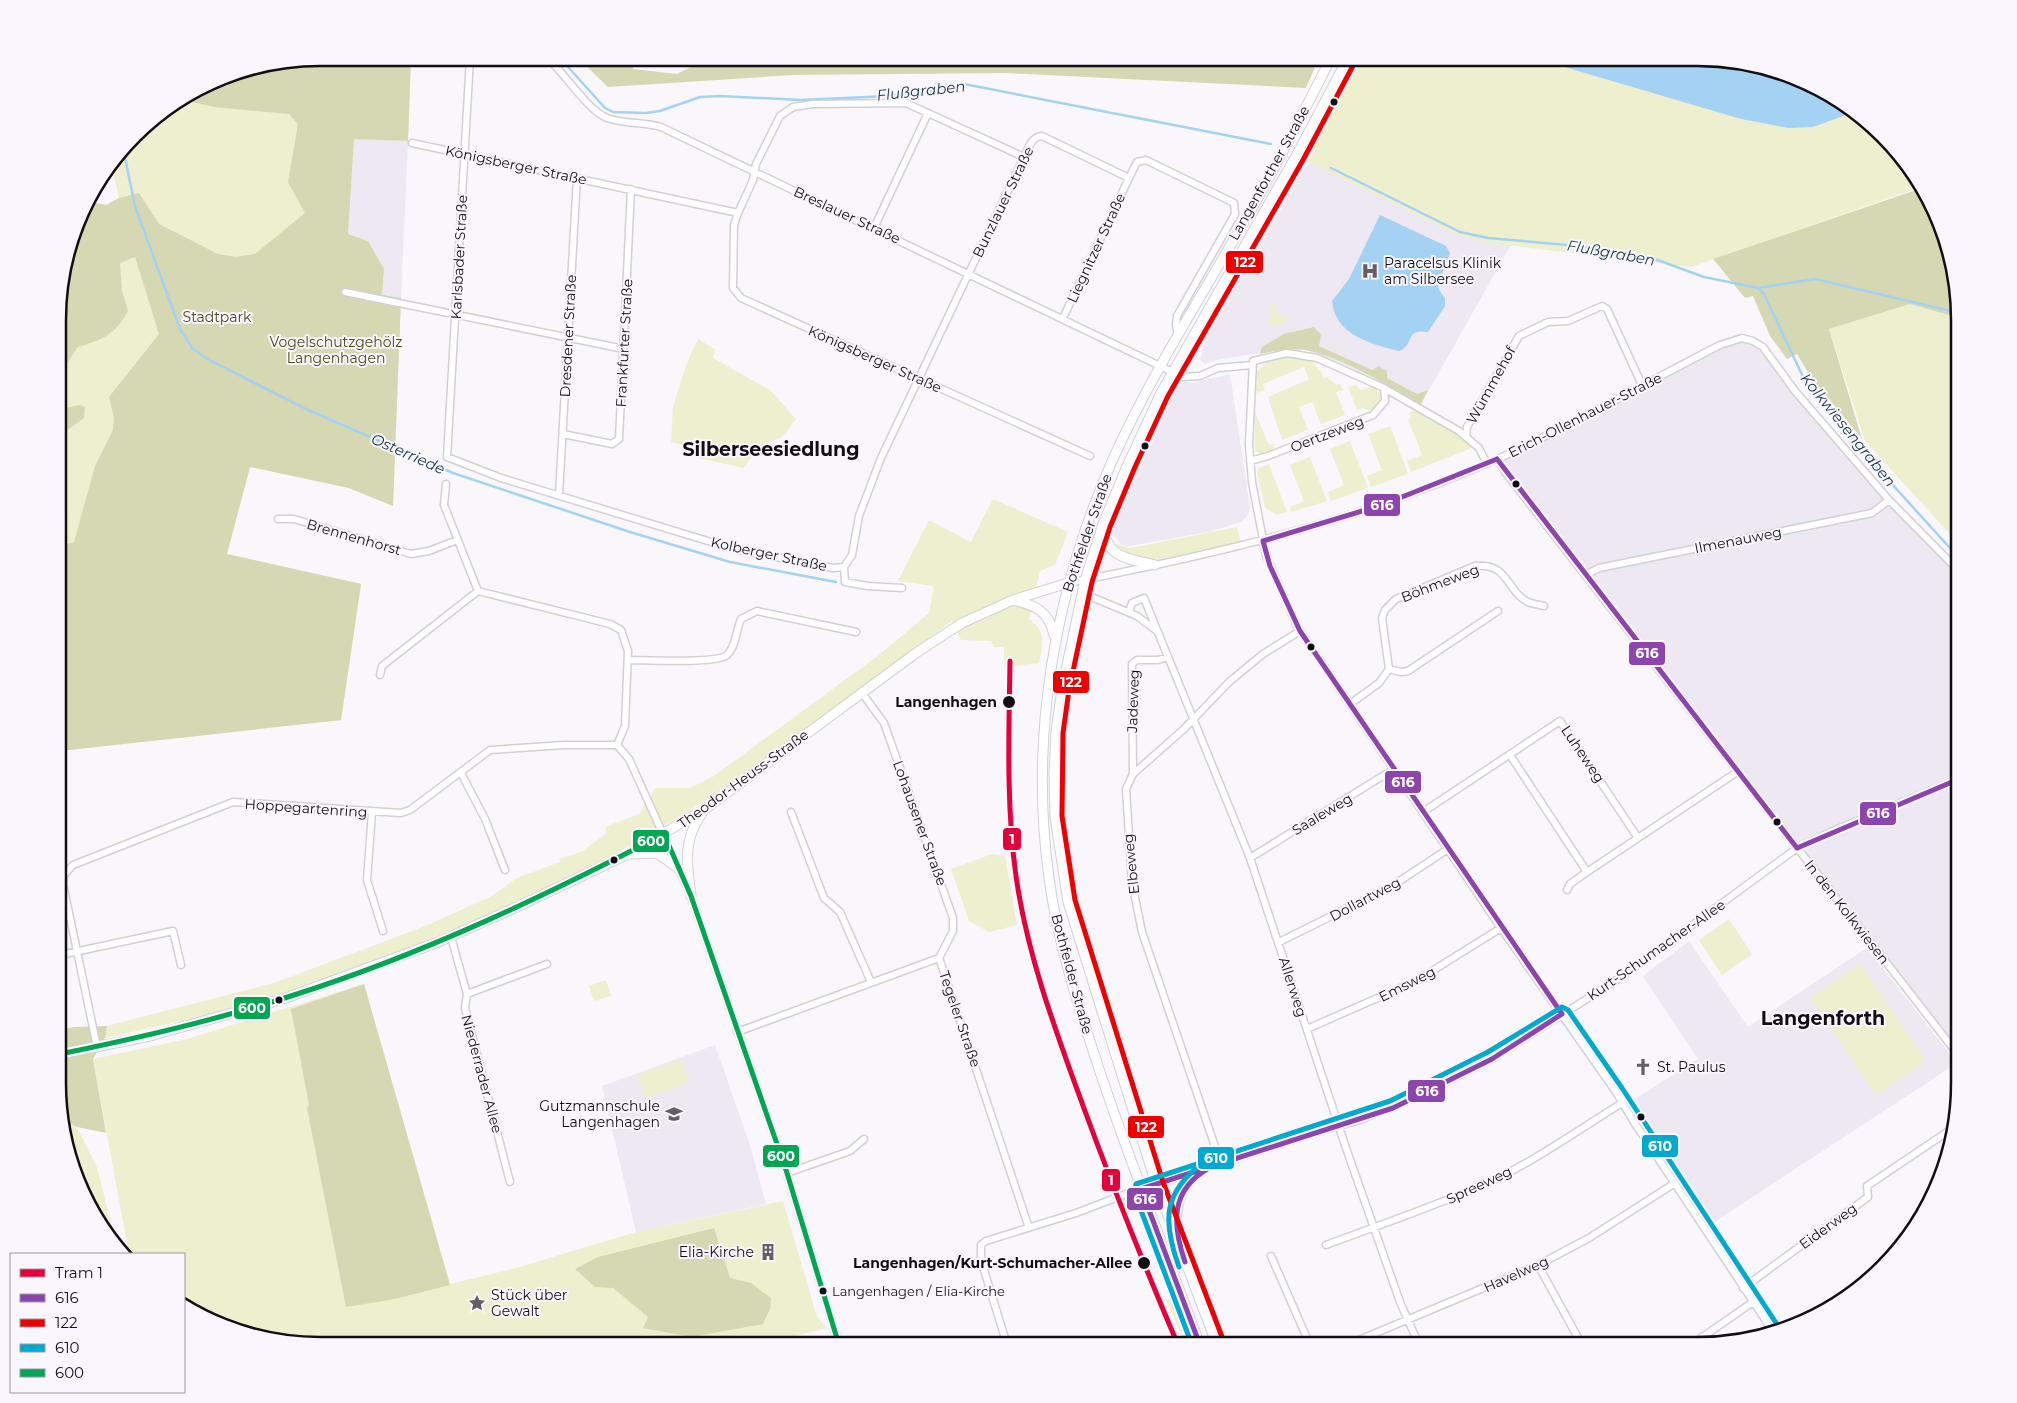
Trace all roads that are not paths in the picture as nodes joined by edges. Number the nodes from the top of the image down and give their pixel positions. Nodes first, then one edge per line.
1 (470, 66) edge
2 (555, 66) edge
3 (1327, 66) edge
4 (1344, 66) edge
5 (928, 113) junction
6 (412, 143) dead end
7 (465, 154) junction
8 (1024, 157) junction
9 (754, 171) junction
10 (577, 177) junction
11 (1129, 178) junction
12 (631, 189) junction
13 (738, 212) junction
14 (874, 228) junction
15 (969, 274) junction
16 (345, 292) dead end
17 (455, 314) junction
18 (1063, 318) junction
19 (1178, 334) junction
20 (568, 337) junction
21 (624, 349) junction
22 (1252, 363) junction
23 (1160, 365) junction
24 (1172, 372) junction
25 (919, 379) junction
26 (1642, 385) junction
27 (1384, 388) junction
28 (563, 434) junction
29 (1466, 436) junction
30 (1090, 456) dead end
31 (447, 457) joint
32 (1497, 460) junction
33 (1250, 461) junction
34 (1487, 464) junction
35 (446, 484) dead end
36 (559, 495) junction
37 (1889, 500) junction
38 (278, 520) dead end
39 (1103, 524) junction
40 (457, 540) junction
41 (1263, 541) junction
42 (1951, 563) edge
43 (1155, 565) junction
44 (844, 567) junction
45 (1585, 575) junction
46 (1085, 580) junction
47 (1068, 583) junction
48 (902, 588) dead end
49 (478, 592) junction
50 (1094, 598) dead end
51 (1013, 600) junction
52 (1544, 606) dead end
53 (1498, 611) dead end
54 (1129, 612) junction
55 (1300, 631) junction
56 (856, 632) dead end
57 (1158, 632) junction
58 (1055, 640) junction
59 (1168, 657) junction
60 (628, 660) junction
61 (1389, 669) junction
62 (380, 675) dead end
63 (862, 693) junction
64 (1350, 704) junction
65 (1194, 719) junction
66 (618, 745) junction
67 (1510, 755) junction
68 (1394, 769) junction
69 (1737, 772) junction
70 (461, 773) junction
71 (1133, 774) junction
72 (1951, 782) edge
73 (706, 809) junction
74 (372, 812) junction
75 (792, 812) dead end
76 (1423, 812) junction
77 (664, 834) junction
78 (1638, 838) junction
79 (1797, 848) junction
80 (1448, 849) junction
81 (626, 855) junction
82 (1250, 858) junction
83 (505, 870) dead end
84 (681, 870) junction
85 (1587, 872) junction
86 (66, 874) edge
87 (1567, 890) dead end
88 (691, 896) junction
89 (66, 898) edge
90 (1501, 928) junction
91 (384, 931) dead end
92 (451, 937) junction
93 (1279, 942) junction
94 (77, 951) junction
95 (66, 954) edge
96 (939, 958) junction
97 (547, 964) dead end
98 (181, 965) dead end
99 (871, 982) junction
100 (467, 994) junction
101 (1562, 1014) junction
102 (1307, 1029) junction
103 (737, 1032) junction
104 (1951, 1046) edge
105 (97, 1047) junction
106 (66, 1053) edge
107 (1622, 1102) junction
108 (1338, 1126) junction
109 (1946, 1133) edge
110 (864, 1139) dead end
111 (1221, 1164) junction
112 (1210, 1167) junction
113 (786, 1173) junction
114 (510, 1182) dead end
115 (1675, 1183) junction
116 (1156, 1184) junction
117 (1141, 1189) junction
118 (1374, 1227) junction
119 (1029, 1228) junction
120 (1178, 1243) junction
121 (1326, 1245) dead end
122 (1271, 1256) dead end
123 (1538, 1265) junction
124 (1743, 1288) junction
125 (1753, 1302) junction
126 (1408, 1320) junction
127 (1769, 1326) edge
128 (837, 1337) edge
129 (1005, 1337) edge
130 (1197, 1337) edge
131 (1213, 1337) edge
132 (1306, 1337) edge
133 (1367, 1337) edge
134 (1415, 1337) edge
135 (1577, 1337) edge
136 (1704, 1337) edge

1 - 7 street, Karlsbader Straße
2 - 9 street, Breslauer Straße
3 - 19 main road, Langenforther Straße
4 - 24 main road, Langenforther Straße
5 - 8 street, Königsberger Straße
5 - 9 street, Königsberger Straße
5 - 14 street
6 - 7 street, Königsberger Straße
7 - 10 street, Königsberger Straße
7 - 17 street, Karlsbader Straße
8 - 11 street, Bunzlauer Straße
8 - 15 street, Bunzlauer Straße
9 - 13 street, Königsberger Straße
9 - 14 street, Breslauer Straße
10 - 12 street, Königsberger Straße
10 - 20 street, Dresdener Straße
11 - 18 street, Liegnitzer Straße
11 - 19 street, Liegnitzer Straße
12 - 13 street, Königsberger Straße
12 - 21 street, Frankfurter Straße
13 - 25 street, Königsberger Straße
14 - 15 street, Breslauer Straße
15 - 18 street, Breslauer Straße
15 - 25 street, Kolberger Straße
16 - 17 street
17 - 20 street
17 - 31 street, Karlsbader Straße
18 - 23 street, Breslauer Straße
19 - 23 main road, Langenforther Straße
20 - 21 street
20 - 28 street, Dresdener Straße
21 - 28 street, Frankfurter Straße
22 - 24 street
22 - 27 street
22 - 33 street
23 - 24 street
23 - 47 main road, Bothfelder Straße
24 - 39 main road, Bothfelder Straße
25 - 30 street, Königsberger Straße
25 - 44 street, Kolberger Straße
26 - 29 street, Wümmehof
26 - 32 street, Erich-Ollenhauer-Straße
26 - 37 street, Erich-Ollenhauer-Straße
27 - 29 street, Wümmehof
27 - 33 street, Oertzeweg
28 - 36 street, Dresdener Straße
29 - 34 street, Wümmehof
31 - 36 street, Kolberger Straße
32 - 34 street, Erich-Ollenhauer-Straße
32 - 45 street, In den Kolkwiesen
33 - 41 street
34 - 41 street, Erich-Ollenhauer-Straße
35 - 40 street
36 - 44 street, Kolberger Straße
37 - 42 street
37 - 45 street, Ilmenauweg
38 - 40 street, Brennenhorst
39 - 43 main road
39 - 46 main road, Bothfelder Straße
40 - 49 street
41 - 43 street, Erich-Ollenhauer-Straße
41 - 55 street
43 - 46 street, Erich-Ollenhauer-Straße
44 - 48 street
45 - 69 street, In den Kolkwiesen
46 - 47 street, Erich-Ollenhauer-Straße
46 - 116 main road, Bothfelder Straße
47 - 51 main road, Theodor-Heuss-Straße
47 - 58 main road, Bothfelder Straße
49 - 60 street
49 - 62 street
50 - 54 street
51 - 58 main road
51 - 63 main road, Theodor-Heuss-Straße
52 - 61 street, Böhmeweg
53 - 61 street
54 - 57 street
54 - 57 street, Allerweg
55 - 64 street
55 - 65 street
56 - 60 street
57 - 59 street, Allerweg
58 - 117 main road, Bothfelder Straße
59 - 65 street, Allerweg
59 - 71 street, Jadeweg
60 - 66 street
61 - 64 street
63 - 73 main road, Theodor-Heuss-Straße
63 - 96 street, Lohausener Straße
64 - 68 street
65 - 71 street
65 - 82 street, Allerweg
66 - 70 street, Hoppegartenring
66 - 77 street
67 - 76 street, Luheweg
67 - 78 street, Luheweg
67 - 85 street
68 - 76 street
68 - 82 street, Saaleweg
69 - 78 street
69 - 79 street, In den Kolkwiesen
70 - 74 street, Hoppegartenring
70 - 83 street
71 - 111 street, Elbeweg
72 - 79 street, Kurt-Schumacher-Allee
73 - 77 main road, Theodor-Heuss-Straße
73 - 88 main road
74 - 86 street, Hoppegartenring
74 - 91 street
75 - 99 street
76 - 80 street
77 - 81 main road, Theodor-Heuss-Straße
77 - 84 street
78 - 85 street
79 - 101 street, Kurt-Schumacher-Allee
79 - 104 street, In den Kolkwiesen
80 - 90 street
80 - 93 street, Dollartweg
81 - 84 main road
81 - 92 main road, Theodor-Heuss-Straße
82 - 93 street, Allerweg
84 - 88 street
85 - 87 street
88 - 103 street
89 - 94 street, Hoppegartenring
90 - 101 street
90 - 102 street, Emsweg
92 - 100 street, Niederrader Allee
92 - 105 main road, Theodor-Heuss-Straße
93 - 102 street, Allerweg
94 - 95 street
94 - 98 street
94 - 105 street, Hoppegartenring
96 - 99 street, Tegeler Straße
96 - 119 street, Tegeler Straße
97 - 100 street
99 - 103 street, Tegeler Straße
100 - 114 street, Niederrader Allee
101 - 107 street
101 - 108 street, Kurt-Schumacher-Allee
102 - 108 street, Allerweg
103 - 113 street
105 - 106 main road, Theodor-Heuss-Straße
107 - 115 street
107 - 118 street, Spreeweg
108 - 111 street, Kurt-Schumacher-Allee
108 - 118 street, Allerweg
109 - 124 street, Eiderweg
110 - 113 street
111 - 112 street, Kurt-Schumacher-Allee
112 - 116 street, Kurt-Schumacher-Allee
112 - 120 street, Kurt-Schumacher-Allee
113 - 128 street
115 - 123 street, Havelweg
115 - 124 street
116 - 117 street, Kurt-Schumacher-Allee
116 - 120 main road, Bothfelder Straße
117 - 119 street, Kurt-Schumacher-Allee
117 - 130 main road, Bothfelder Straße
118 - 121 street, Spreeweg
118 - 126 street, Allerweg
119 - 129 street, Kurt-Schumacher-Allee
120 - 131 main road, Bothfelder Straße
122 - 132 street
123 - 126 street, Havelweg
123 - 135 street
124 - 125 street
125 - 127 street
125 - 136 street
126 - 133 street, Havelweg
126 - 134 street, Allerweg

